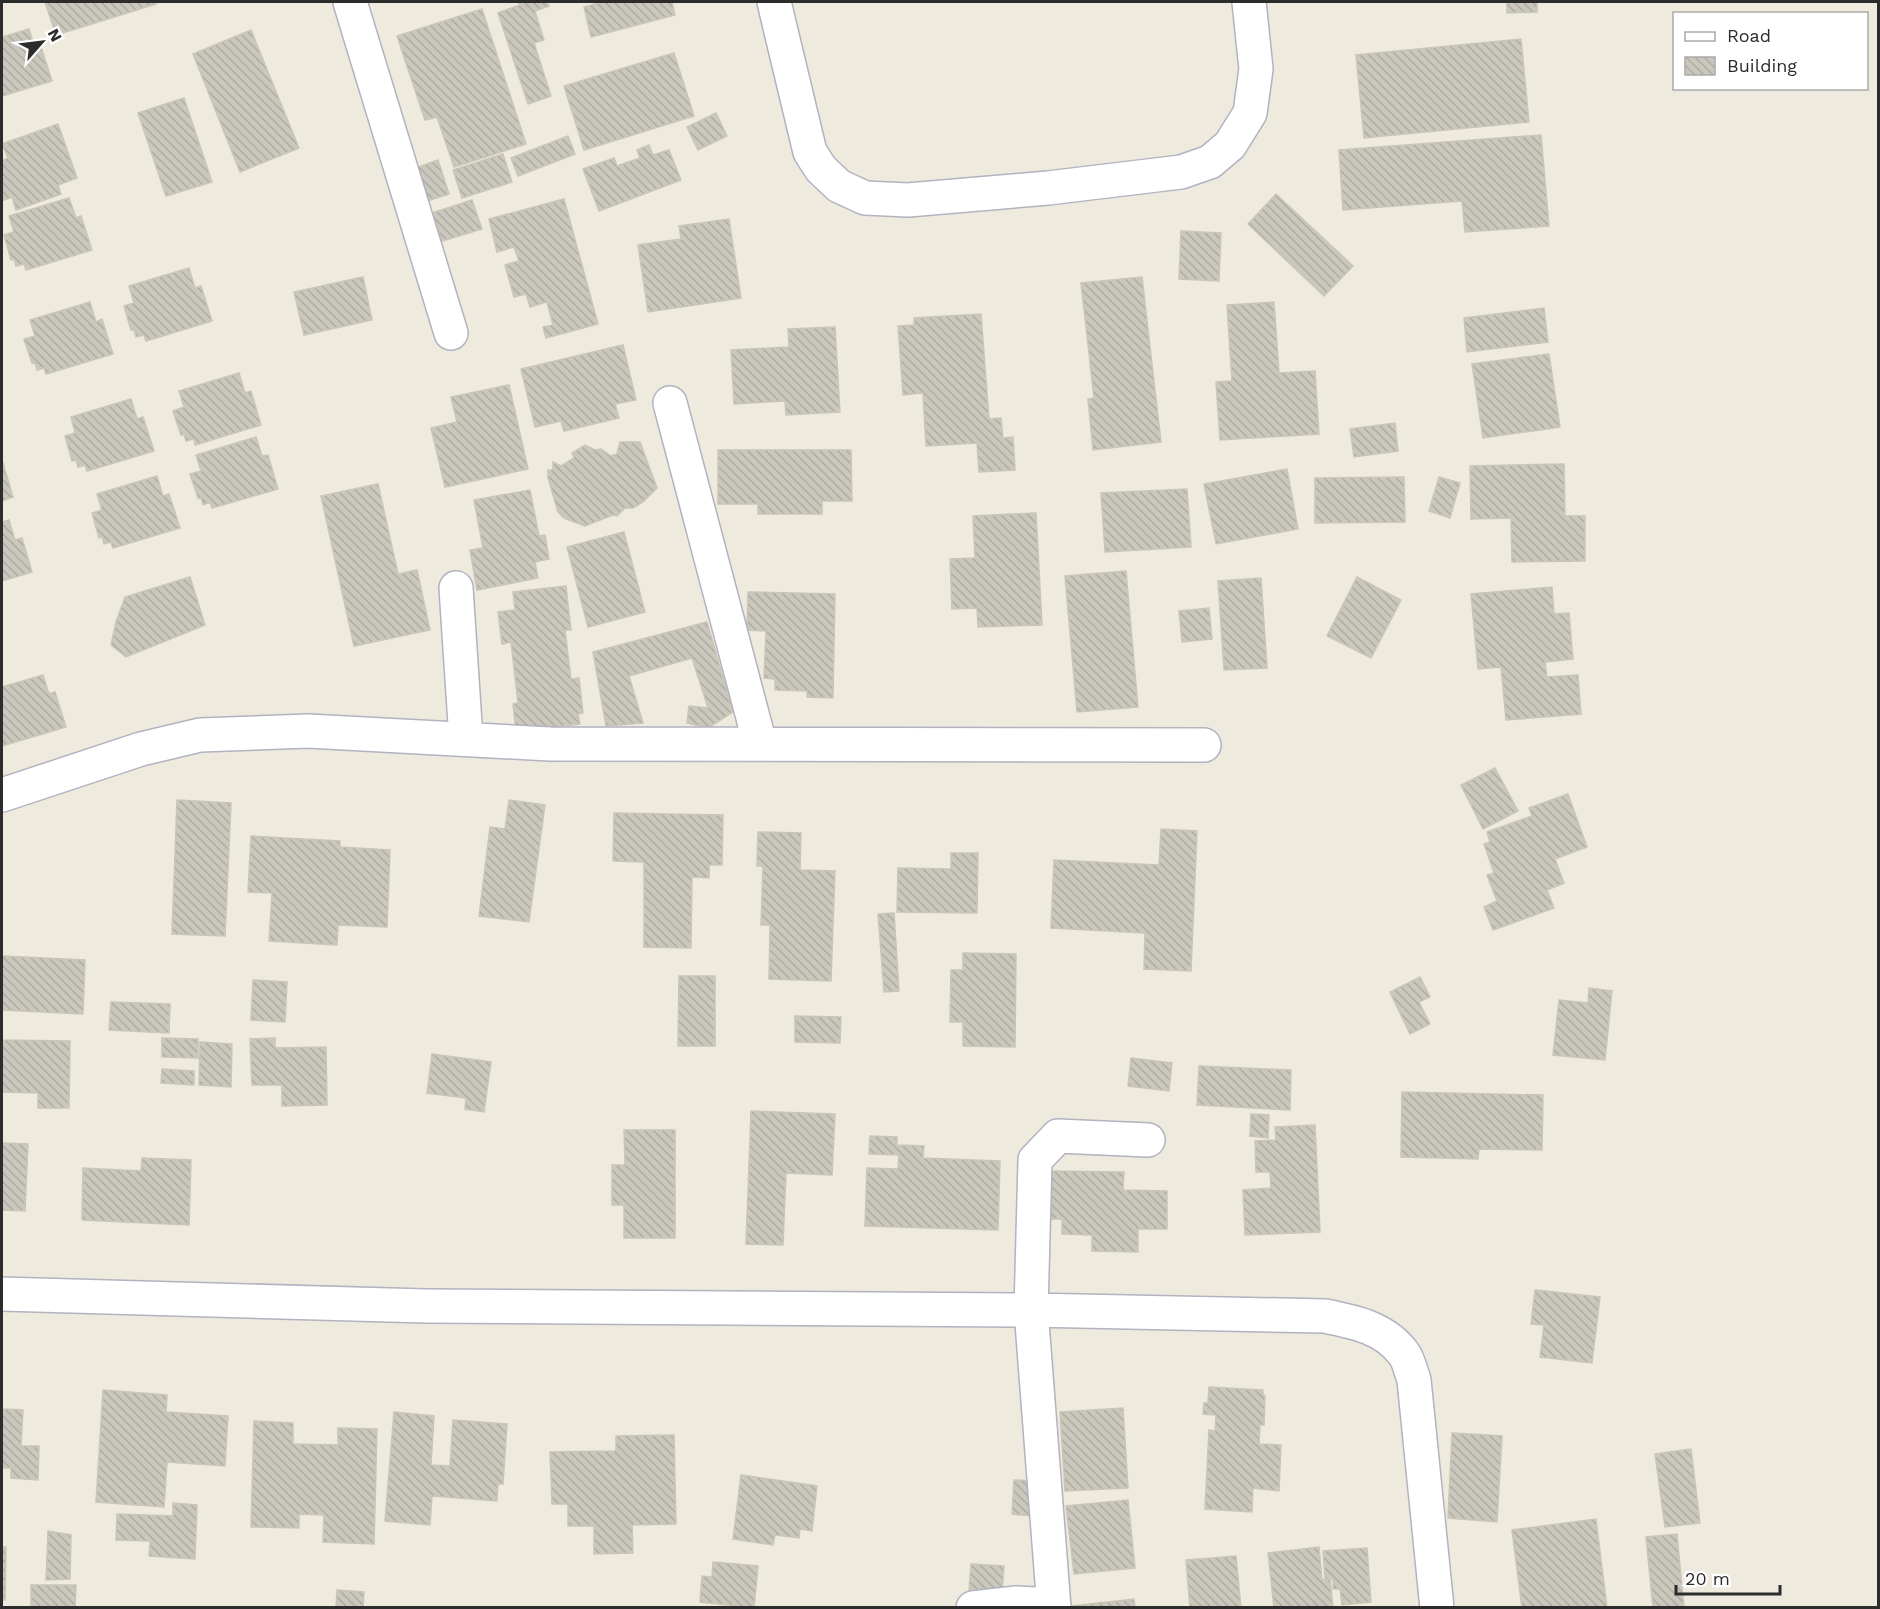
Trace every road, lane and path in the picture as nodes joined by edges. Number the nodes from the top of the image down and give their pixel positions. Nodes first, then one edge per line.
1 (350, 2) edge
2 (774, 2) edge
3 (1249, 2) edge
4 (451, 333) dead end
5 (670, 403) dead end
6 (456, 588) dead end
7 (466, 739) junction
8 (760, 744) junction
9 (1204, 745) dead end
10 (2, 795) edge
11 (1148, 1140) dead end
12 (2, 1294) edge
13 (1031, 1310) junction
14 (1054, 1606) edge
15 (973, 1608) edge
16 (1437, 1608) edge

1 - 4 street
2 - 3 street
5 - 8 street
6 - 7 street
7 - 8 street
7 - 10 street
8 - 9 street
11 - 13 street
12 - 13 street
13 - 14 street
13 - 16 street
14 - 15 street

